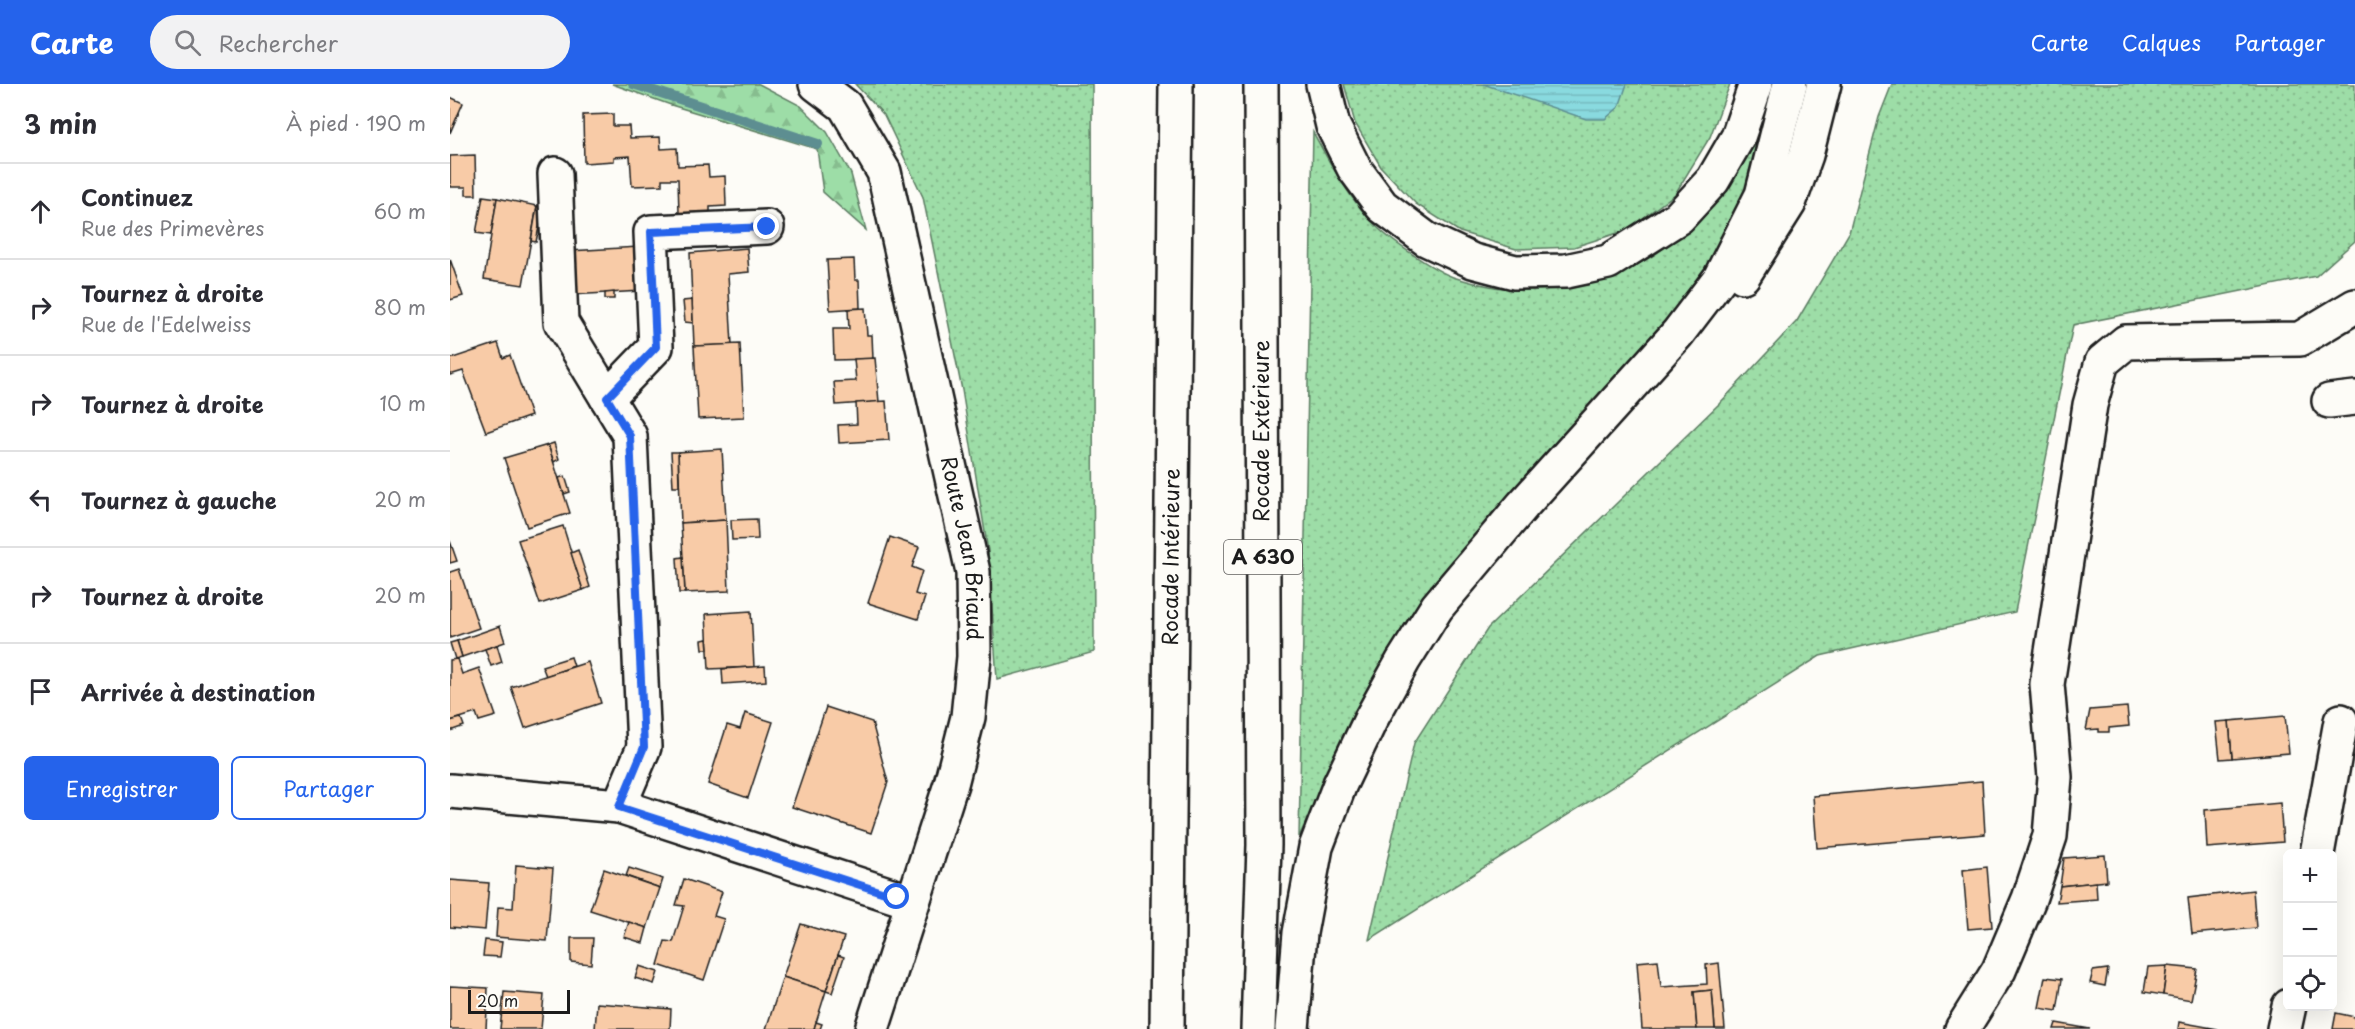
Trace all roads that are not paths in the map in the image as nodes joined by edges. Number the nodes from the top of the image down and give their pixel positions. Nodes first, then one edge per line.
1 (816, 84) edge
2 (1174, 84) edge
3 (1261, 84) edge
4 (1323, 84) edge
5 (1756, 84) edge
6 (1790, 84) edge
7 (1824, 84) edge
8 (555, 174) dead end
9 (767, 227) dead end
10 (2355, 306) edge
11 (1631, 386) junction
12 (607, 398) junction
13 (2341, 721) dead end
14 (450, 791) edge
15 (619, 807) junction
16 (2318, 849) edge
17 (911, 904) junction
18 (2288, 1011) edge
19 (872, 1029) edge
20 (1167, 1029) edge
21 (1258, 1029) edge
22 (1292, 1029) edge
23 (1962, 1029) edge
24 (2284, 1029) edge

1 - 17 main road, Route Jean Briaud
2 - 20 main road, Rocade Intérieure
3 - 21 main road, Rocade Extérieure / A 630
4 - 5 main road
6 - 11 main road
7 - 11 main road
8 - 12 main road
9 - 12 main road
10 - 23 main road
11 - 22 main road
12 - 15 main road
13 - 16 main road
14 - 15 main road
15 - 17 main road
17 - 19 main road, Route Jean Briaud
18 - 24 main road

